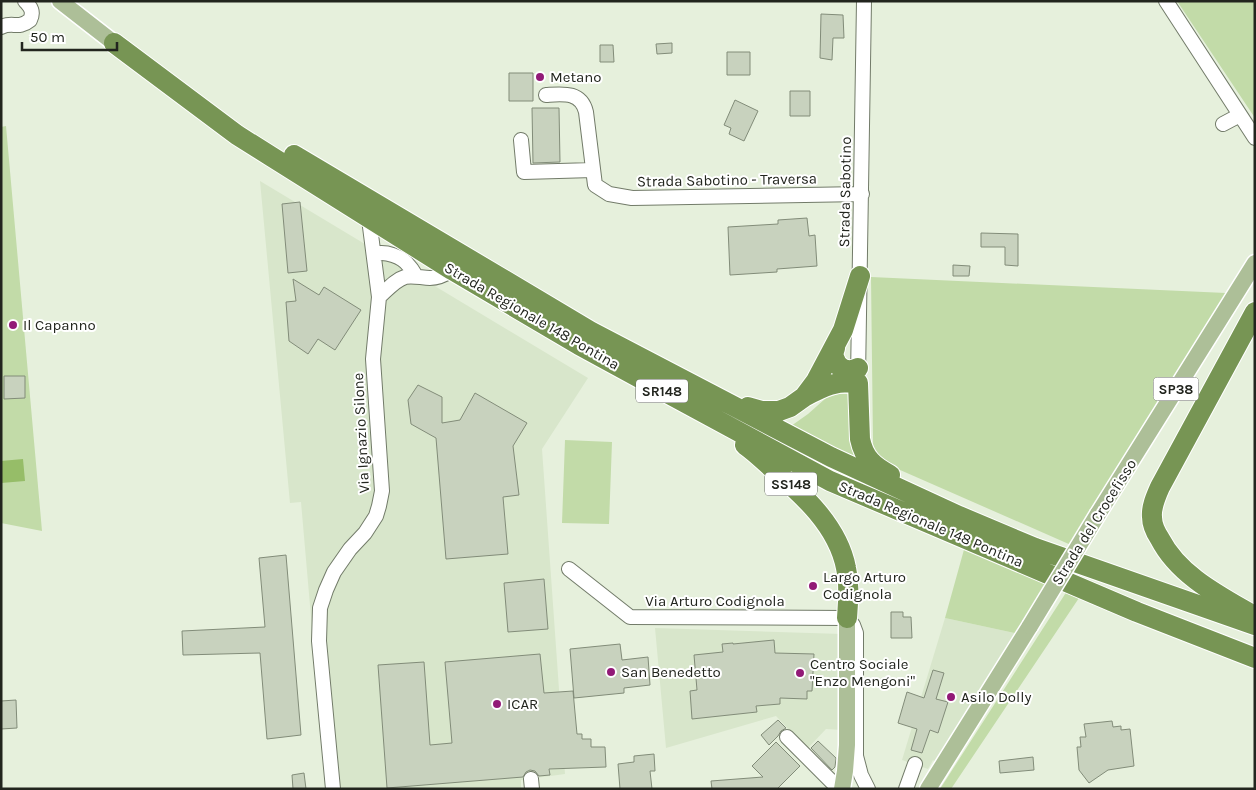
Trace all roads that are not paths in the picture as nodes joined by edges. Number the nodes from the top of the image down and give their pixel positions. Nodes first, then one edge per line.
1 (25, 1) edge
2 (60, 1) edge
3 (864, 1) edge
4 (1166, 1) edge
5 (1, 27) edge
6 (114, 43) junction
7 (546, 95) dead end
8 (1240, 115) junction
9 (1223, 124) dead end
10 (1255, 138) edge
11 (521, 140) dead end
12 (593, 170) junction
13 (862, 194) junction
14 (369, 219) junction
15 (375, 254) junction
16 (1255, 263) edge
17 (452, 270) junction
18 (416, 276) junction
19 (860, 276) junction
20 (380, 297) junction
21 (1255, 312) edge
22 (834, 348) junction
23 (858, 375) junction
24 (669, 394) junction
25 (713, 396) junction
26 (804, 397) junction
27 (959, 516) junction
28 (569, 569) dead end
29 (1255, 616) edge
30 (847, 618) junction
31 (1255, 625) edge
32 (1255, 658) edge
33 (787, 737) dead end
34 (914, 764) dead end
35 (931, 786) edge
36 (842, 787) edge
37 (333, 789) edge
38 (868, 789) edge
39 (906, 789) edge

1 - 5 street
2 - 6 main road, Strada Regionale 148 Pontina / SR148
3 - 13 street, Strada Sabotino
4 - 8 street
6 - 14 highway, Strada Regionale 148 Pontina / SR148
6 - 25 highway, Strada Regionale 148 Pontina / SR148
7 - 12 street
8 - 9 street
8 - 10 street
11 - 12 street
12 - 13 street, Strada Sabotino - Traversa
13 - 19 street, Strada Sabotino
14 - 15 street, Via Ignazio Silone
14 - 17 highway, Strada Regionale 148 Pontina / SR148
15 - 18 street
15 - 20 street, Via Ignazio Silone
16 - 35 main road, Strada del Crocefisso / SP38, bridge
17 - 18 street
17 - 24 highway, Strada Regionale 148 Pontina / SR148
18 - 20 street
19 - 22 highway
19 - 23 street, Strada Sabotino
20 - 37 street, Via Ignazio Silone
21 - 29 highway
22 - 23 highway
22 - 26 highway
23 - 26 highway
23 - 27 highway
24 - 30 highway, SS148
24 - 32 highway, Strada Regionale 148 Pontina / SR148
25 - 26 highway
25 - 27 highway, Strada Regionale 148 Pontina / SR148
27 - 31 highway, Strada Regionale 148 Pontina / SR148
28 - 30 street, Via Arturo Codignola
30 - 36 main road
30 - 38 street
33 - 36 street
34 - 39 street

